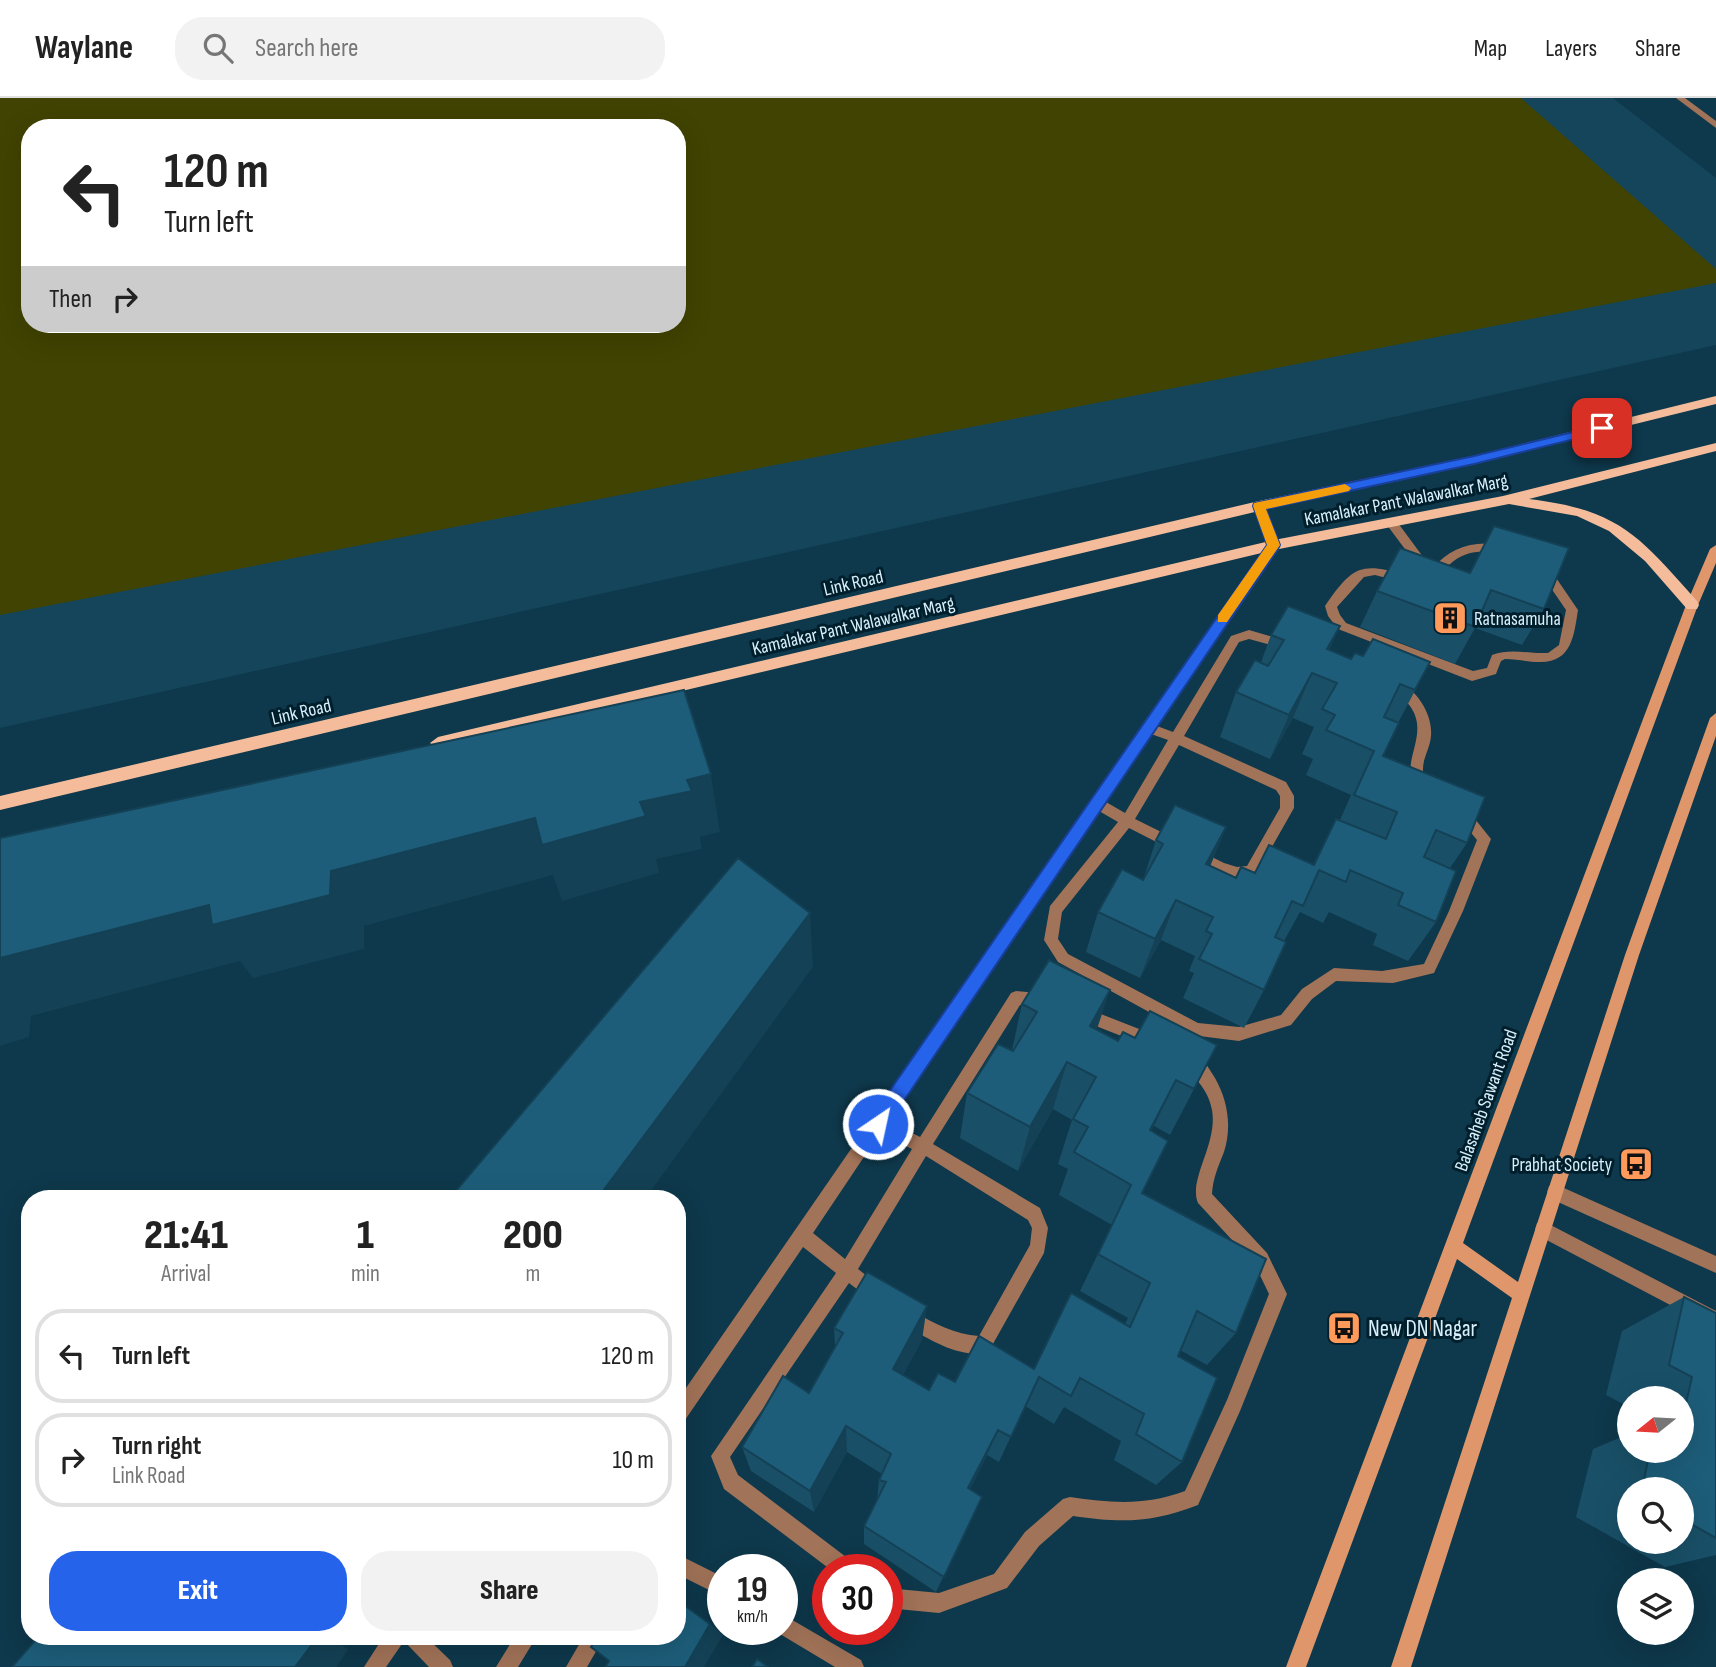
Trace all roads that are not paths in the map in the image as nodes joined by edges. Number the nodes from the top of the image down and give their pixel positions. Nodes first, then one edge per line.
1 (1680, 98) edge
2 (1716, 125) edge
3 (1716, 400) edge
4 (1716, 447) edge
5 (1503, 501) junction
6 (1259, 506) junction
7 (1391, 522) junction
8 (1274, 545) junction
9 (1716, 549) edge
10 (1520, 552) edge
11 (1537, 563) edge
12 (1421, 579) junction
13 (1692, 605) junction
14 (1302, 650) edge
15 (1387, 679) edge
16 (1716, 718) edge
17 (1148, 728) junction
18 (1176, 738) junction
19 (423, 747) edge
20 (0, 803) edge
21 (1097, 803) junction
22 (1127, 821) junction
23 (878, 1124) junction
24 (923, 1146) junction
25 (1555, 1192) junction
26 (1543, 1230) junction
27 (802, 1235) junction
28 (1453, 1246) junction
29 (1716, 1265) edge
30 (847, 1271) junction
31 (1522, 1295) junction
32 (1716, 1320) edge
33 (686, 1404) edge
34 (826, 1554) edge
35 (686, 1568) edge
36 (707, 1579) edge
37 (903, 1600) edge
38 (798, 1634) edge
39 (390, 1645) edge
40 (420, 1645) edge
41 (521, 1645) edge
42 (589, 1645) edge
43 (374, 1667) edge
44 (443, 1667) edge
45 (506, 1667) edge
46 (576, 1667) edge
47 (854, 1667) edge
48 (1296, 1667) edge
49 (1401, 1667) edge

1 - 2 street
3 - 6 main road, Link Road
4 - 5 main road, Kamalakar Pant Walawalkar Marg
5 - 7 main road, Kamalakar Pant Walawalkar Marg
5 - 13 main road
6 - 8 street
6 - 20 main road, Link Road
7 - 8 main road, Kamalakar Pant Walawalkar Marg
7 - 12 street
8 - 17 street
8 - 19 main road, Kamalakar Pant Walawalkar Marg
9 - 13 main road, Balasaheb Sawant Road
10 - 12 street
11 - 12 street
13 - 28 main road, Balasaheb Sawant Road
14 - 18 street
15 - 22 street
16 - 25 main road
17 - 18 street
17 - 21 street
18 - 22 street
18 - 22 street
21 - 22 street
21 - 23 street
23 - 24 street
23 - 27 street
24 - 30 street
24 - 30 street
24 - 37 street
25 - 26 main road
25 - 29 street
26 - 31 main road
26 - 32 street
27 - 30 street
27 - 33 street
28 - 31 main road
28 - 48 main road, Balasaheb Sawant Road
30 - 34 street
31 - 49 main road
35 - 36 street
38 - 47 street
39 - 43 street
40 - 44 street
41 - 45 street
42 - 46 street

